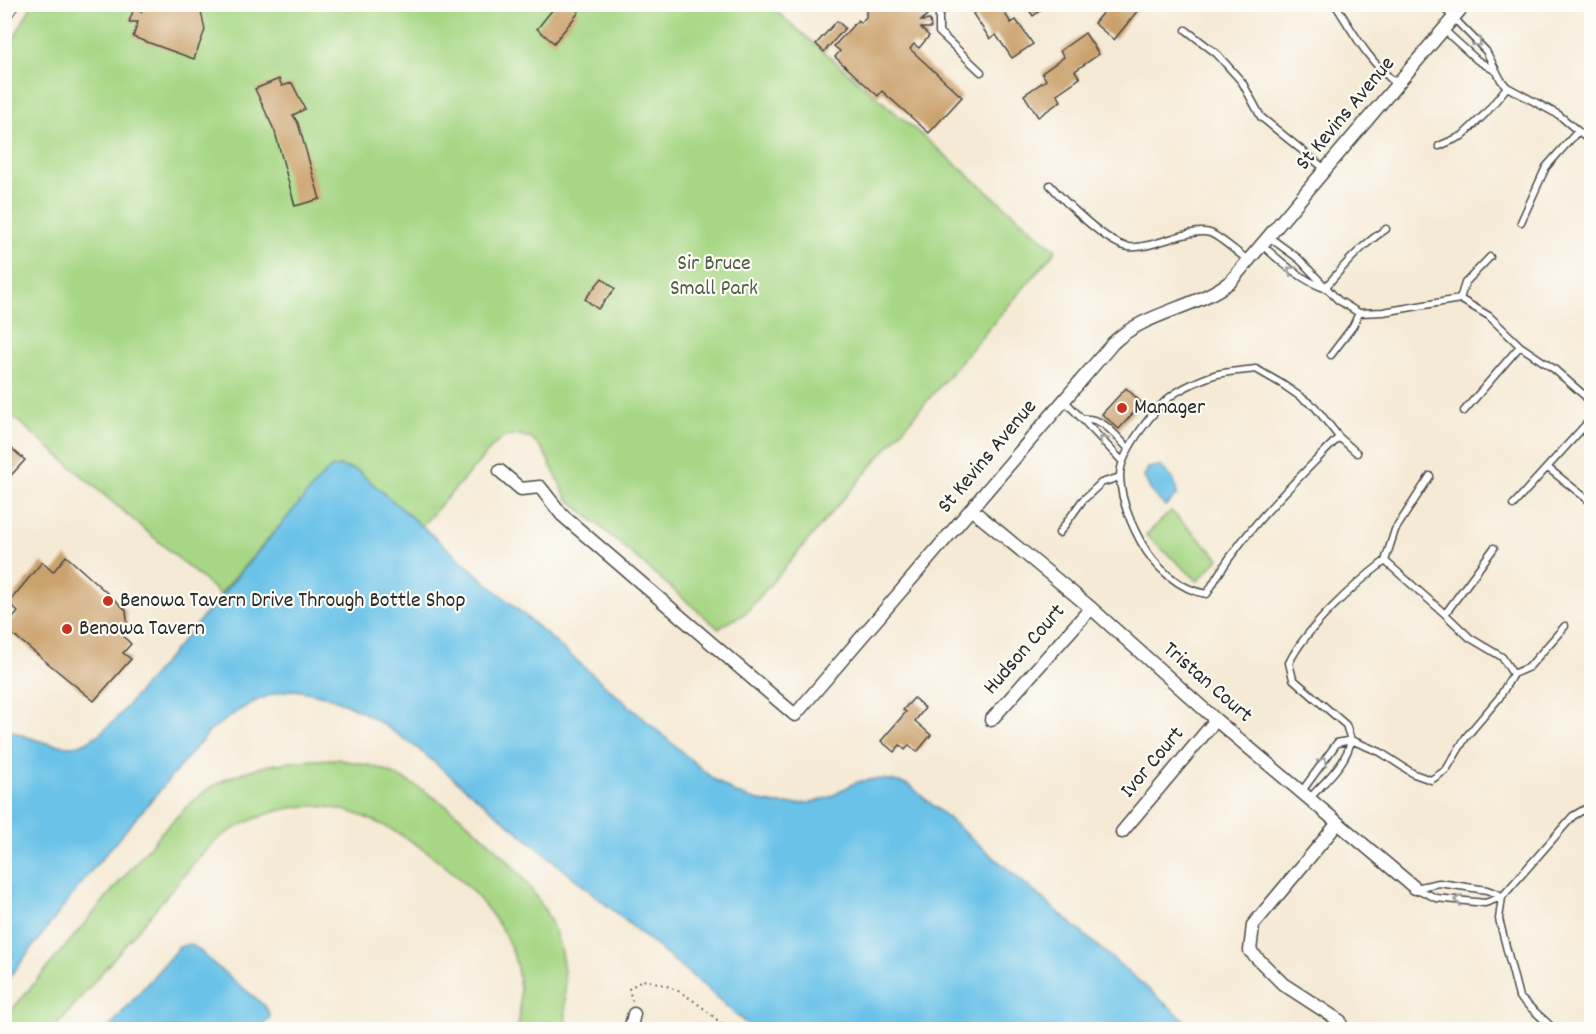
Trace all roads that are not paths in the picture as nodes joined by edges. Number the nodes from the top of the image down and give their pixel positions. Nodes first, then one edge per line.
1 (8, 4) edge
2 (947, 4) edge
3 (1335, 4) edge
4 (1440, 4) edge
5 (1465, 4) edge
6 (1589, 4) edge
7 (4, 10) edge
8 (1592, 12) edge
9 (1454, 19) junction
10 (1186, 30) dead end
11 (1444, 30) junction
12 (981, 72) dead end
13 (1497, 72) junction
14 (1398, 85) junction
15 (1507, 87) junction
16 (1578, 131) junction
17 (1592, 144) edge
18 (1439, 146) dead end
19 (1326, 169) junction
20 (1050, 185) dead end
21 (1521, 222) dead end
22 (1386, 229) dead end
23 (1265, 241) junction
24 (1490, 257) dead end
25 (1248, 261) junction
26 (1325, 288) junction
27 (1460, 299) junction
28 (1359, 313) junction
29 (1520, 346) junction
30 (1331, 355) dead end
31 (1065, 400) junction
32 (1464, 411) dead end
33 (1083, 419) junction
34 (1339, 437) junction
35 (1128, 448) junction
36 (1357, 453) dead end
37 (1122, 461) junction
38 (1548, 468) junction
39 (500, 471) dead end
40 (1431, 476) dead end
41 (1120, 477) junction
42 (1592, 503) edge
43 (1513, 505) dead end
44 (971, 509) junction
45 (1059, 533) dead end
46 (1494, 548) dead end
47 (1385, 561) junction
48 (1091, 608) junction
49 (1444, 614) junction
50 (1565, 626) dead end
51 (1513, 674) junction
52 (992, 720) dead end
53 (1216, 720) junction
54 (1351, 740) junction
55 (1306, 795) junction
56 (1592, 805) edge
57 (1338, 823) junction
58 (1122, 832) dead end
59 (1415, 888) junction
60 (1502, 897) junction
61 (634, 1014) road end
62 (1340, 1021) dead end
63 (630, 1029) edge
64 (1555, 1029) edge

1 - 7 main road
2 - 12 lane
3 - 14 lane
4 - 9 lane
5 - 9 street, St Kevins Avenue
6 - 8 lane
9 - 11 street, St Kevins Avenue
9 -> 13 lane
10 - 19 lane
11 - 13 lane
11 - 14 street, St Kevins Avenue
13 - 15 lane
14 - 19 street, St Kevins Avenue
15 - 16 lane
15 - 18 lane
16 - 17 lane
16 - 21 lane
19 - 23 street, St Kevins Avenue
20 - 25 lane
22 - 26 lane
23 - 25 street, St Kevins Avenue
23 - 26 lane
26 -> 23 lane
24 - 27 lane
25 - 31 street, St Kevins Avenue
26 - 28 lane
27 - 28 lane
27 - 29 lane
28 - 30 lane
29 - 32 lane
29 - 38 lane
31 - 33 lane
31 - 44 street, St Kevins Avenue
33 - 35 lane
37 -> 33 lane
34 - 35 lane
34 - 36 lane
34 - 41 lane
35 - 37 lane
37 - 41 lane
38 - 42 lane
38 - 43 lane
39 - 44 street, St Kevins Avenue
40 - 47 lane
41 - 45 lane
44 - 48 street, Tristan Court
46 - 49 lane
47 - 49 lane
47 - 54 lane
48 - 52 street, Hudson Court
48 - 53 street, Tristan Court
49 - 51 lane
50 - 51 lane
51 - 54 lane
53 - 55 street, Tristan Court
53 - 58 street, Ivor Court
54 - 55 lane
55 -> 54 lane
55 - 57 street, Tristan Court
56 - 60 lane
57 - 59 street, Tristan Court
57 - 62 street
59 - 60 lane
60 -> 59 lane
60 - 64 lane
61 - 63 street

